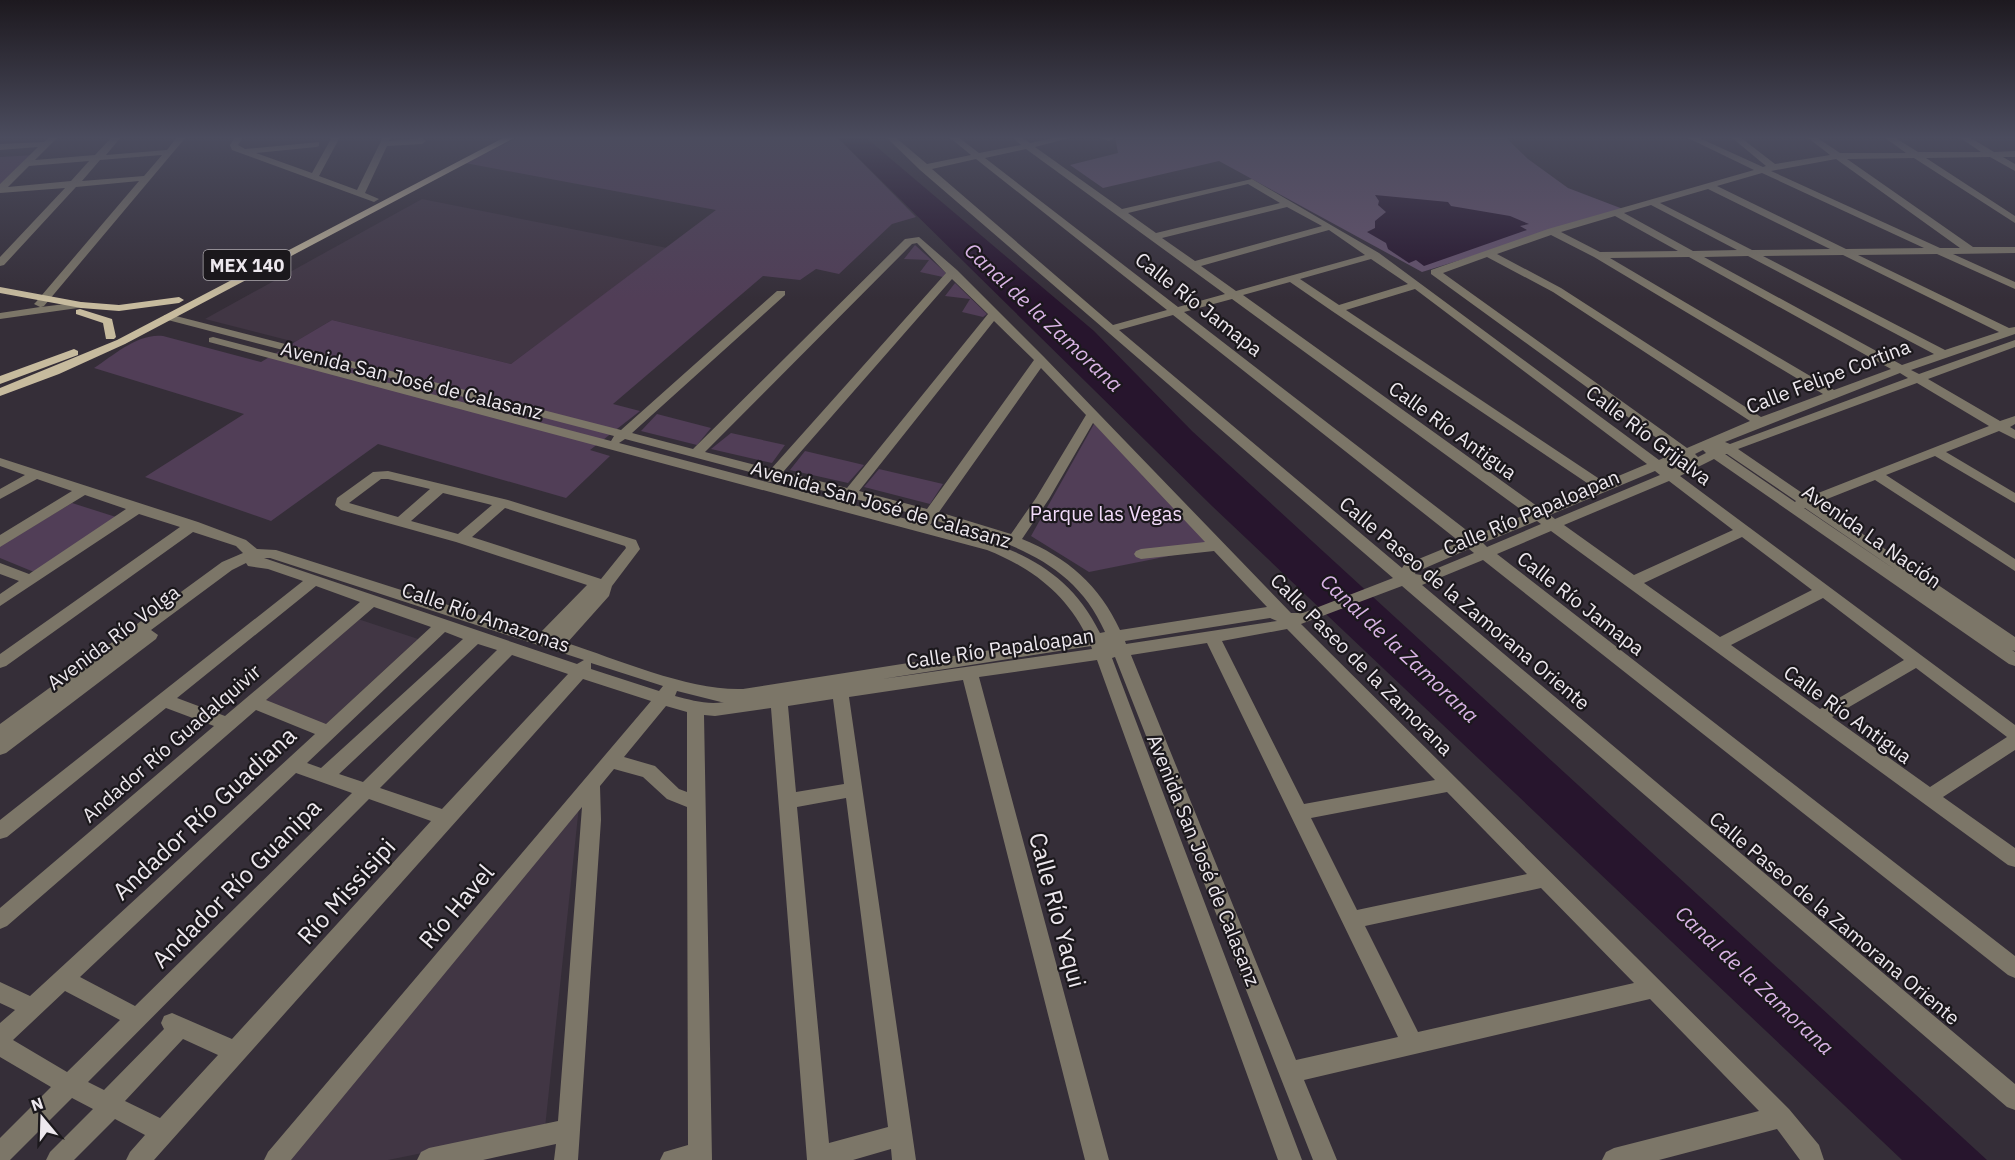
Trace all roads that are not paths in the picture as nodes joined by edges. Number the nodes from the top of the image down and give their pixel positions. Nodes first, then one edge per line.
1 (68, 191) edge
2 (137, 191) edge
3 (352, 191) edge
4 (361, 191) edge
5 (387, 191) edge
6 (405, 191) edge
7 (951, 191) edge
8 (1020, 191) edge
9 (1092, 191) edge
10 (1207, 191) edge
11 (1268, 191) edge
12 (1685, 191) edge
13 (1720, 191) edge
14 (1808, 191) edge
15 (1887, 191) edge
16 (1971, 191) edge
17 (360, 194) junction
18 (374, 198) junction
19 (1650, 201) junction
20 (1290, 203) junction
21 (1121, 212) junction
22 (1614, 212) junction
23 (2015, 220) edge
24 (1330, 227) junction
25 (1552, 231) junction
26 (1154, 237) junction
27 (1969, 249) junction
28 (2015, 250) edge
29 (1843, 251) junction
30 (1939, 251) junction
31 (1690, 253) junction
32 (1748, 253) junction
33 (1489, 254) junction
34 (1375, 255) junction
35 (1598, 255) junction
36 (0, 262) edge
37 (1192, 265) junction
38 (953, 272) junction
39 (1293, 279) junction
40 (2015, 284) edge
41 (1417, 285) junction
42 (0, 290) edge
43 (781, 292) dead end
44 (1233, 295) junction
45 (0, 297) edge
46 (179, 300) junction
47 (43, 301) junction
48 (81, 305) junction
49 (130, 308) junction
50 (66, 309) junction
51 (1336, 309) junction
52 (1175, 312) junction
53 (994, 314) junction
54 (0, 316) edge
55 (168, 317) junction
56 (108, 321) junction
57 (155, 324) junction
58 (1111, 329) junction
59 (2013, 335) edge
60 (116, 340) junction
61 (1983, 340) junction
62 (2001, 348) junction
63 (1943, 354) junction
64 (2015, 355) edge
65 (1040, 360) junction
66 (1901, 369) junction
67 (1918, 379) junction
68 (1, 389) edge
69 (1833, 395) junction
70 (484, 399) junction
71 (472, 409) junction
72 (1092, 415) junction
73 (2015, 420) edge
74 (1760, 422) junction
75 (1999, 426) junction
76 (623, 435) junction
77 (2015, 435) edge
78 (610, 446) junction
79 (1716, 447) junction
80 (1936, 450) junction
81 (695, 454) junction
82 (0, 462) edge
83 (1679, 463) junction
84 (774, 474) junction
85 (1875, 474) junction
86 (34, 475) junction
87 (763, 485) junction
88 (441, 488) junction
89 (1602, 488) junction
90 (82, 491) junction
91 (850, 494) junction
92 (0, 495) edge
93 (2015, 499) edge
94 (503, 503) junction
95 (1800, 505) junction
96 (136, 509) junction
97 (1537, 515) junction
98 (926, 520) junction
99 (401, 522) junction
100 (193, 525) junction
101 (1552, 526) junction
102 (1742, 531) junction
103 (461, 539) junction
104 (1014, 540) junction
105 (0, 542) edge
106 (1470, 544) junction
107 (1216, 546) junction
108 (1141, 554) dead end
109 (1485, 555) junction
110 (253, 558) junction
111 (2015, 566) edge
112 (0, 568) edge
113 (315, 579) junction
114 (1406, 579) junction
115 (30, 580) junction
116 (1633, 582) junction
117 (604, 585) junction
118 (1823, 591) junction
119 (372, 600) junction
120 (0, 601) edge
121 (436, 606) junction
122 (423, 619) junction
123 (1287, 619) junction
124 (443, 625) junction
125 (475, 637) junction
126 (1212, 637) junction
127 (549, 643) junction
128 (1119, 643) junction
129 (1719, 644) junction
130 (2015, 645) edge
131 (1098, 646) junction
132 (508, 649) junction
133 (2015, 660) edge
134 (1915, 661) junction
135 (0, 662) edge
136 (586, 665) junction
137 (970, 673) junction
138 (839, 686) junction
139 (669, 691) junction
140 (779, 695) junction
141 (164, 700) junction
142 (253, 702) junction
143 (710, 704) junction
144 (1819, 717) junction
145 (228, 724) junction
146 (329, 732) junction
147 (0, 733) edge
148 (2015, 734) edge
149 (2015, 741) edge
150 (0, 748) edge
151 (612, 761) junction
152 (293, 765) junction
153 (323, 777) junction
154 (1451, 784) junction
155 (591, 786) junction
156 (852, 790) junction
157 (364, 791) junction
158 (1929, 797) junction
159 (788, 801) junction
160 (696, 803) junction
161 (1299, 813) junction
162 (445, 818) junction
163 (0, 831) edge
164 (2015, 859) edge
165 (1544, 879) junction
166 (0, 920) edge
167 (1352, 920) junction
168 (2015, 968) edge
169 (62, 979) junction
170 (1654, 988) junction
171 (0, 992) edge
172 (32, 1008) junction
173 (136, 1018) junction
174 (0, 1038) edge
175 (1412, 1043) junction
176 (0, 1045) edge
177 (235, 1052) junction
178 (1289, 1073) junction
179 (2006, 1081) edge
180 (69, 1085) junction
181 (2015, 1099) edge
182 (109, 1105) junction
183 (1782, 1117) junction
184 (568, 1130) junction
185 (164, 1132) junction
186 (900, 1136) junction
187 (0, 1155) edge
188 (700, 1157) edge
189 (819, 1159) edge
190 (6, 1160) edge
191 (58, 1160) edge
192 (138, 1160) edge
193 (276, 1160) edge
194 (429, 1160) edge
195 (566, 1160) edge
196 (672, 1160) edge
197 (904, 1160) edge
198 (1096, 1160) edge
199 (1290, 1160) edge
200 (1325, 1160) edge
201 (1614, 1160) edge
202 (1812, 1160) edge

1 - 36 street
2 - 47 street
3 - 17 street
4 - 17 street
5 - 18 main road, MEX 140
6 - 55 main road, MEX 140
7 - 58 street, Calle Paseo de la Zamorana Oriente
8 - 52 street, Calle Río Jamapa
9 - 21 street, Calle Río Antigua
10 - 21 street, Calle Río Grijalva
11 - 20 street, Calle Río Grijalva
12 - 19 street
13 - 29 street
14 - 30 street
15 - 27 street
16 - 23 street
17 - 18 street
18 - 46 main road, MEX 140
19 - 22 street
19 - 32 street
20 - 24 street, Calle Río Grijalva
20 - 26 street
21 - 26 street, Calle Río Antigua
22 - 25 street
22 - 31 street
24 - 34 street, Calle Río Grijalva
24 - 37 street
25 - 33 street
25 - 35 street
26 - 37 street, Calle Río Antigua
27 - 28 street
27 - 30 street
27 - 40 street
29 - 30 street
29 - 32 street
29 - 59 street
30 - 40 street
31 - 32 street
31 - 35 street
31 - 66 street
32 - 63 street
33 - 74 street
33 - 83 street
34 - 39 street
34 - 41 street, Calle Río Grijalva
35 - 69 street
37 - 44 street, Calle Río Antigua
38 - 53 street, Calle Paseo de la Zamorana
38 - 81 street, Calle Paseo de la Zamorana
38 - 84 street
39 - 44 street
39 - 51 street
41 - 51 street
41 - 83 street, Calle Río Grijalva
42 - 47 main road
43 - 76 street
44 - 52 street
44 - 97 street, Calle Río Antigua
45 - 47 main road
46 - 49 main road
46 - 60 main road, MEX 140
47 - 48 main road
47 - 50 main road
48 - 49 main road
48 - 50 street
49 - 56 main road
50 - 54 street
50 - 56 main road
51 - 89 street
52 - 58 street
52 - 106 street, Calle Río Jamapa
53 - 65 street, Calle Paseo de la Zamorana
53 - 91 street
55 - 57 main road, MEX 140
55 - 70 street, Avenida San José de Calasanz
56 - 60 main road
57 - 60 main road, MEX 140
57 - 71 street, Avenida San José de Calasanz
58 - 114 street, Calle Paseo de la Zamorana Oriente
59 - 61 street, Calle Felipe Cortina
59 - 62 street, Calle Felipe Cortina
60 - 68 main road, MEX 140
60 - 68 main road, MEX 140
61 - 62 street
61 - 63 street, Calle Felipe Cortina
62 - 64 street
62 - 67 street, Calle Felipe Cortina
63 - 66 street, Calle Felipe Cortina
65 - 72 street, Calle Paseo de la Zamorana
65 - 98 street
66 - 67 street
66 - 69 street, Calle Felipe Cortina
67 - 75 street
67 - 79 street, Calle Felipe Cortina
69 - 74 street, Calle Felipe Cortina
70 - 71 street
70 - 76 street, Avenida San José de Calasanz
71 - 78 street, Avenida San José de Calasanz
72 - 104 street
72 - 107 street, Calle Paseo de la Zamorana
73 - 75 street
74 - 79 street, Calle Felipe Cortina
75 - 77 street
75 - 80 street
76 - 78 street
76 - 81 street, Avenida San José de Calasanz
78 - 87 street, Avenida San José de Calasanz
79 - 83 street, Calle Felipe Cortina
79 - 95 street, Avenida La Nación
80 - 85 street
80 - 93 street
81 - 84 street, Avenida San José de Calasanz
82 - 86 street, Calle Río Amazonas
83 - 89 street, Calle Río Papaloapan
83 - 101 street, Calle Río Papaloapan
83 - 102 street, Calle Río Grijalva
84 - 87 street
84 - 91 street, Avenida San José de Calasanz
85 - 95 street
85 - 111 street
86 - 90 street, Calle Río Amazonas
86 - 92 street
87 - 98 street, Avenida San José de Calasanz
88 - 94 street
88 - 99 street
88 - 99 street
89 - 97 street, Calle Río Papaloapan
90 - 96 street, Calle Río Amazonas
90 - 105 street
91 - 98 street, Avenida San José de Calasanz
94 - 103 street
94 - 117 street
95 - 130 street, Avenida La Nación
95 - 133 street, Avenida La Nación
96 - 100 street, Calle Río Amazonas
96 - 115 street
97 - 101 street, Calle Río Antigua
97 - 106 street, Calle Río Papaloapan
98 - 104 street, Avenida San José de Calasanz
98 - 131 street, Avenida San José de Calasanz
99 - 103 street
100 - 110 street, Calle Río Amazonas
100 - 135 street
101 - 109 street, Calle Río Papaloapan
101 - 116 street, Calle Río Antigua
102 - 116 street
102 - 118 street, Calle Río Grijalva
103 - 117 street
104 - 128 street, Avenida San José de Calasanz
106 - 109 street, Calle Río Jamapa
106 - 114 street, Calle Río Papaloapan
107 - 108 street
107 - 123 street, Calle Paseo de la Zamorana
109 - 114 street, Calle Río Papaloapan
109 - 168 street, Calle Río Jamapa
110 - 113 street, Calle Río Amazonas
110 - 121 street, Calle Río Amazonas
110 - 147 street, Avenida Río Volga
110 - 150 street, Avenida Río Volga
112 - 115 street
113 - 119 street, Calle Río Amazonas
113 - 141 street
114 - 123 street, Calle Río Papaloapan
114 - 179 street, Calle Paseo de la Zamorana Oriente
115 - 120 street
116 - 129 street, Calle Río Antigua
117 - 127 street
118 - 129 street
118 - 134 street, Calle Río Grijalva
119 - 122 street, Calle Río Amazonas
119 - 142 street, Andador Río Guadalquivir
121 - 122 street
121 - 127 street, Calle Río Amazonas
122 - 124 street, Calle Río Amazonas
123 - 126 street, Calle Río Papaloapan
123 - 128 street, Calle Río Papaloapan
123 - 154 street, Calle Paseo de la Zamorana
124 - 125 street, Calle Río Amazonas
124 - 146 street, Andador Río Guadiana
125 - 132 street, Calle Río Amazonas
125 - 153 street
126 - 128 street, Calle Río Papaloapan
126 - 161 street
127 - 136 street, Calle Río Amazonas
128 - 131 street, Calle Río Papaloapan
128 - 178 street, Avenida San José de Calasanz
129 - 144 street, Calle Río Antigua
131 - 137 street, Calle Río Papaloapan
131 - 138 street, Calle Río Papaloapan
131 - 199 street, Avenida San José de Calasanz
132 - 136 street, Calle Río Amazonas
132 - 157 street, Andador Río Guanipa
134 - 144 street
134 - 148 street, Calle Río Grijalva
136 - 139 street, Calle Río Amazonas
136 - 162 street, Río Missisipi
137 - 138 street, Calle Río Papaloapan
137 - 198 street, Calle Río Yaqui
138 - 140 street, Calle Río Papaloapan
138 - 156 street
139 - 143 street, Calle Río Amazonas
139 - 143 street, Calle Río Amazonas
139 - 151 street, Río Havel
140 - 143 street, Calle Río Papaloapan
140 - 159 street
141 - 145 street
141 - 163 street
142 - 145 street, Andador Río Guadalquivir
142 - 146 street
143 - 160 street
144 - 158 street, Calle Río Antigua
145 - 166 street, Andador Río Guadalquivir
146 - 152 street, Andador Río Guadiana
149 - 158 street
151 - 155 street, Río Havel
151 - 160 street
152 - 153 street
152 - 169 street, Andador Río Guadiana
153 - 157 street
154 - 161 street
154 - 165 street, Calle Paseo de la Zamorana
155 - 184 street
155 - 193 street, Río Havel
156 - 159 street
156 - 186 street
157 - 162 street
157 - 173 street, Andador Río Guanipa
158 - 164 street, Calle Río Antigua
159 - 189 street
160 - 188 street
161 - 167 street
162 - 177 street, Río Missisipi
165 - 167 street
165 - 170 street, Calle Paseo de la Zamorana
167 - 175 street
169 - 172 street, Andador Río Guadiana
169 - 173 street
170 - 175 street
170 - 183 street, Calle Paseo de la Zamorana
171 - 172 street
172 - 174 street, Andador Río Guadiana
173 - 180 street, Andador Río Guanipa
175 - 178 street
176 - 180 street
177 - 182 street
177 - 185 street, Río Missisipi
178 - 200 street, Avenida San José de Calasanz
179 - 181 street, Calle Paseo de la Zamorana Oriente
180 - 182 street
180 - 187 street, Andador Río Guanipa
182 - 185 street
182 - 191 street
183 - 201 street
183 - 202 street, Calle Paseo de la Zamorana
184 - 194 street
184 - 195 street
185 - 192 street, Río Missisipi
186 - 189 street
186 - 197 street
187 - 190 street
188 - 196 street

